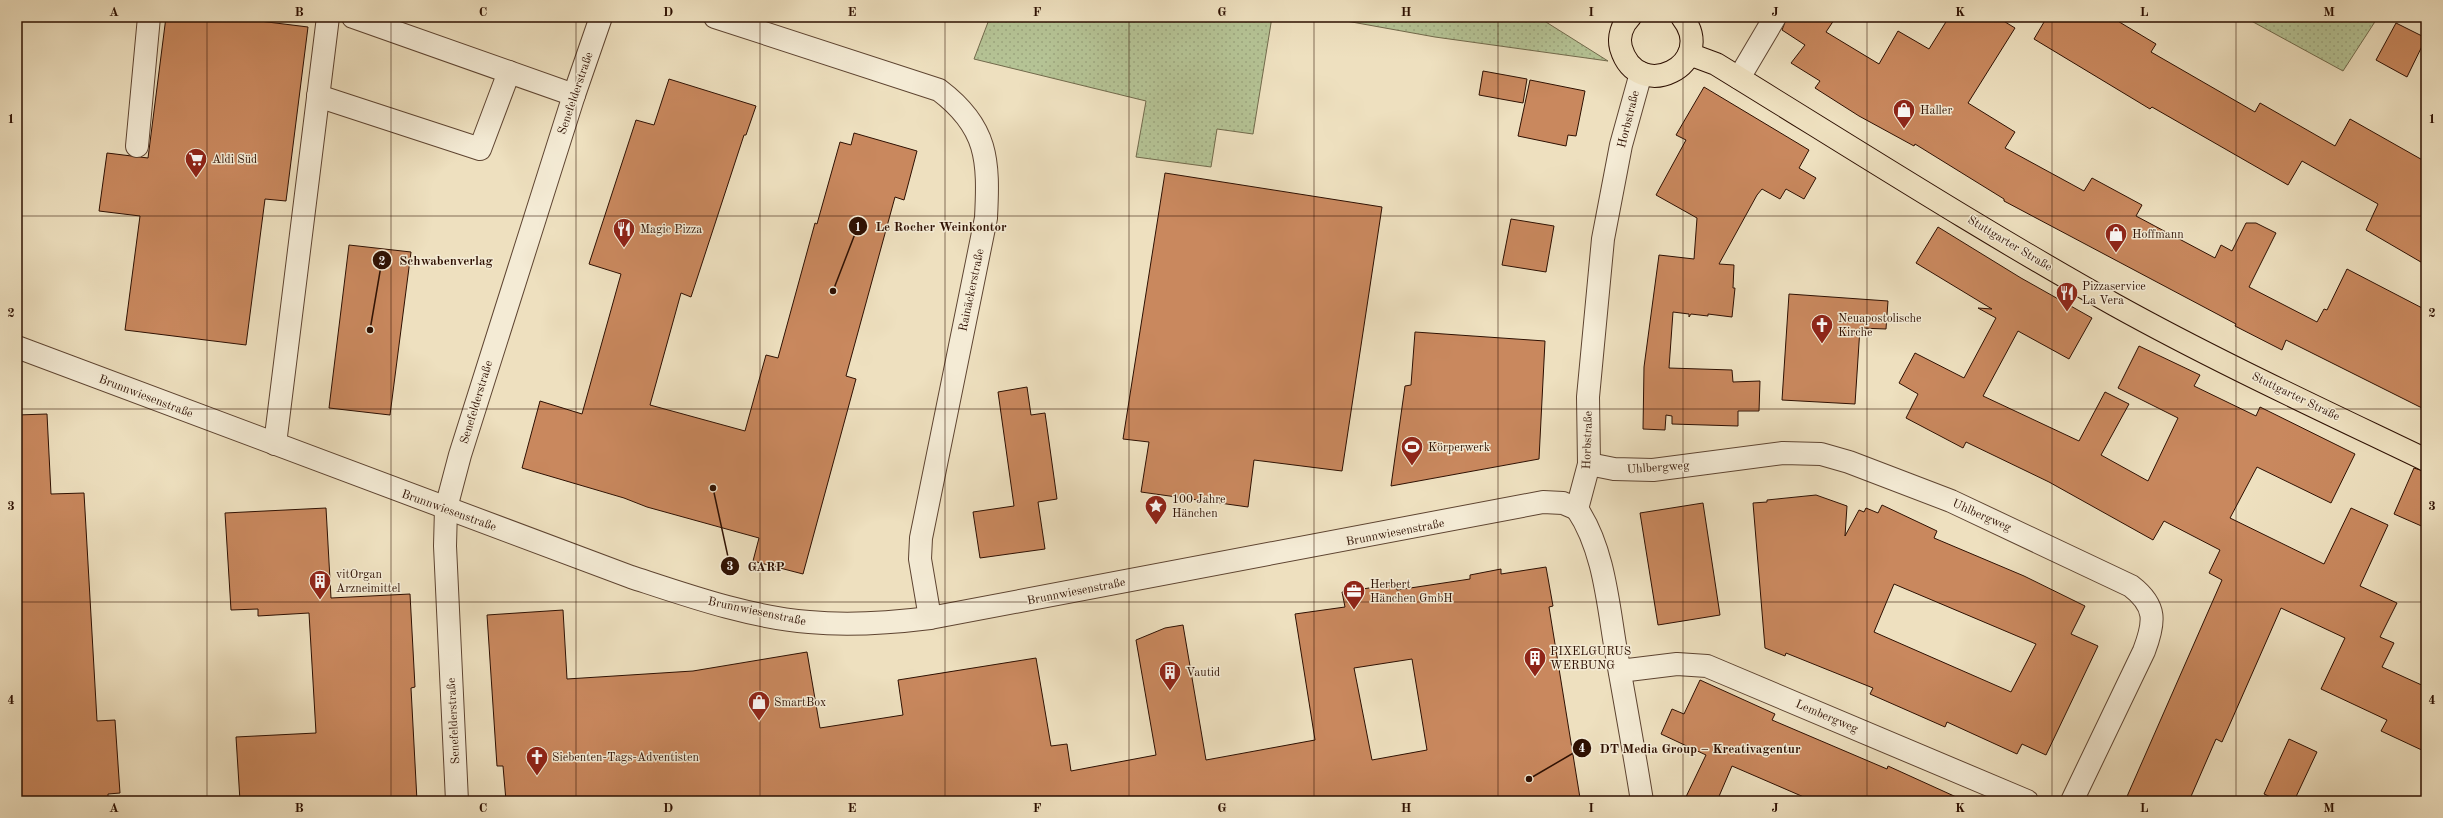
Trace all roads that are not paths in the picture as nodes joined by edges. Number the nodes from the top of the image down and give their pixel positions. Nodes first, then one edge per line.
1 (149, 17) edge
2 (328, 17) edge
3 (352, 17) edge
4 (601, 17) edge
5 (715, 17) edge
6 (1682, 17) edge
7 (1775, 17) edge
8 (1625, 18) edge
9 (1689, 54) junction
10 (509, 72) junction
11 (1640, 73) junction
12 (1739, 78) junction
13 (574, 95) junction
14 (318, 96) junction
15 (137, 146) dead end
16 (17, 347) edge
17 (274, 444) junction
18 (2426, 460) edge
19 (1588, 464) junction
20 (446, 508) junction
21 (1577, 509) junction
22 (930, 618) junction
23 (1620, 671) junction
24 (458, 801) edge
25 (1642, 801) edge
26 (2027, 801) edge
27 (2072, 801) edge

1 - 15 street
2 - 14 street
3 - 10 street
4 - 13 street, Senefelderstraße
5 - 22 street, Rainäckerstraße
6 - 9 main road
7 - 12 street
8 - 11 main road
9 - 11 main road
9 - 12 main road, Stuttgarter Straße
10 - 13 street
10 - 14 street
11 - 19 street, Horbstraße
12 - 18 main road, Stuttgarter Straße
13 - 20 street, Senefelderstraße
14 - 17 street
16 - 17 street, Brunnwiesenstraße
17 - 20 street, Brunnwiesenstraße
19 - 21 street, Horbstraße
19 - 27 street, Uhlbergweg
20 - 22 street, Brunnwiesenstraße
20 - 24 street, Senefelderstraße
21 - 22 street, Brunnwiesenstraße
21 - 23 street
23 - 25 street
23 - 26 street, Lembergweg

